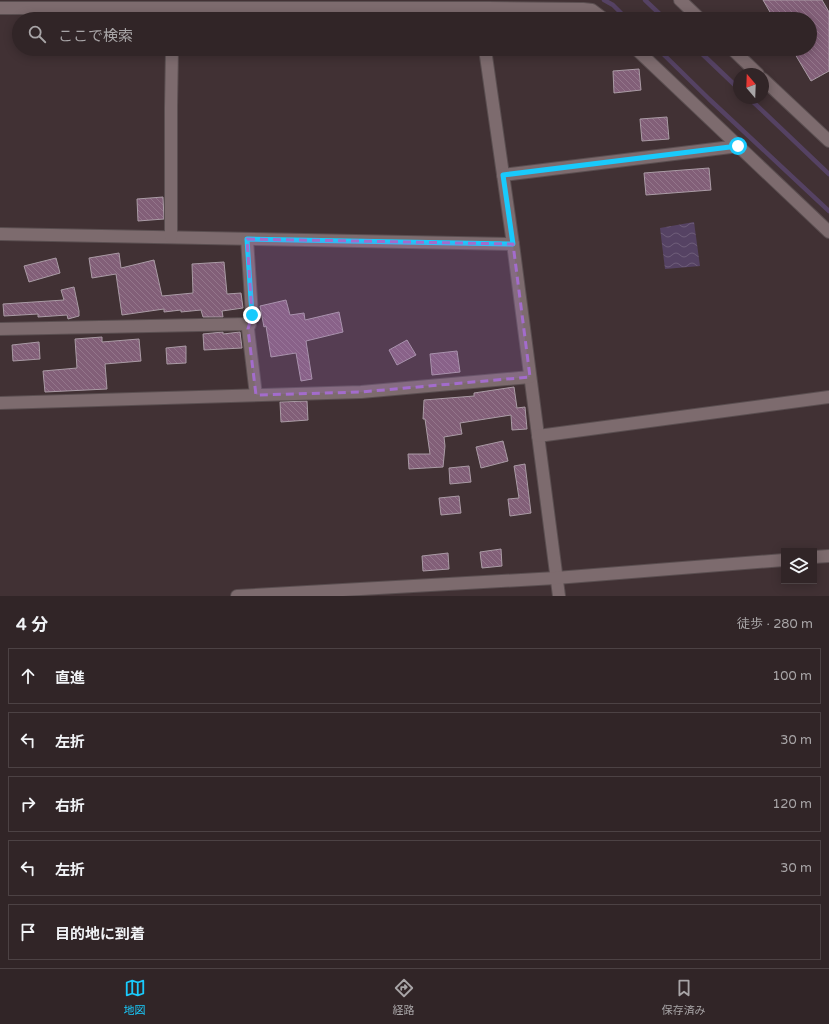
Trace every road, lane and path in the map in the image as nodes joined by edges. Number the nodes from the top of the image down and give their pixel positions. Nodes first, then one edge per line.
1 (680, 0) edge
2 (0, 8) edge
3 (171, 9) edge
4 (488, 9) edge
5 (595, 12) edge
6 (693, 12) edge
7 (172, 56) edge
8 (486, 56) edge
9 (643, 56) edge
10 (739, 56) edge
11 (752, 68) edge
12 (769, 85) edge
13 (829, 141) edge
14 (738, 146) junction
15 (503, 175) junction
16 (829, 232) edge
17 (0, 234) edge
18 (171, 237) junction
19 (247, 239) junction
20 (513, 244) junction
21 (250, 324) junction
22 (0, 329) edge
23 (530, 377) junction
24 (256, 395) junction
25 (829, 397) edge
26 (0, 403) edge
27 (538, 436) junction
28 (829, 556) edge
29 (817, 558) edge
30 (781, 560) edge
31 (556, 578) junction
32 (237, 596) edge
33 (559, 596) edge

1 - 6 street
2 - 3 street
3 - 4 street
4 - 5 street
7 - 18 street
8 - 15 street
9 - 14 street
10 - 11 street
12 - 13 street
14 - 15 street
14 - 16 street
15 - 20 street
17 - 18 street
18 - 19 street
19 - 20 street
19 - 21 street
20 - 23 street
21 - 22 street
21 - 24 street
23 - 24 street
23 - 27 street
24 - 26 street
25 - 27 street
27 - 31 street
28 - 29 street
30 - 31 street
31 - 32 street
31 - 33 street

